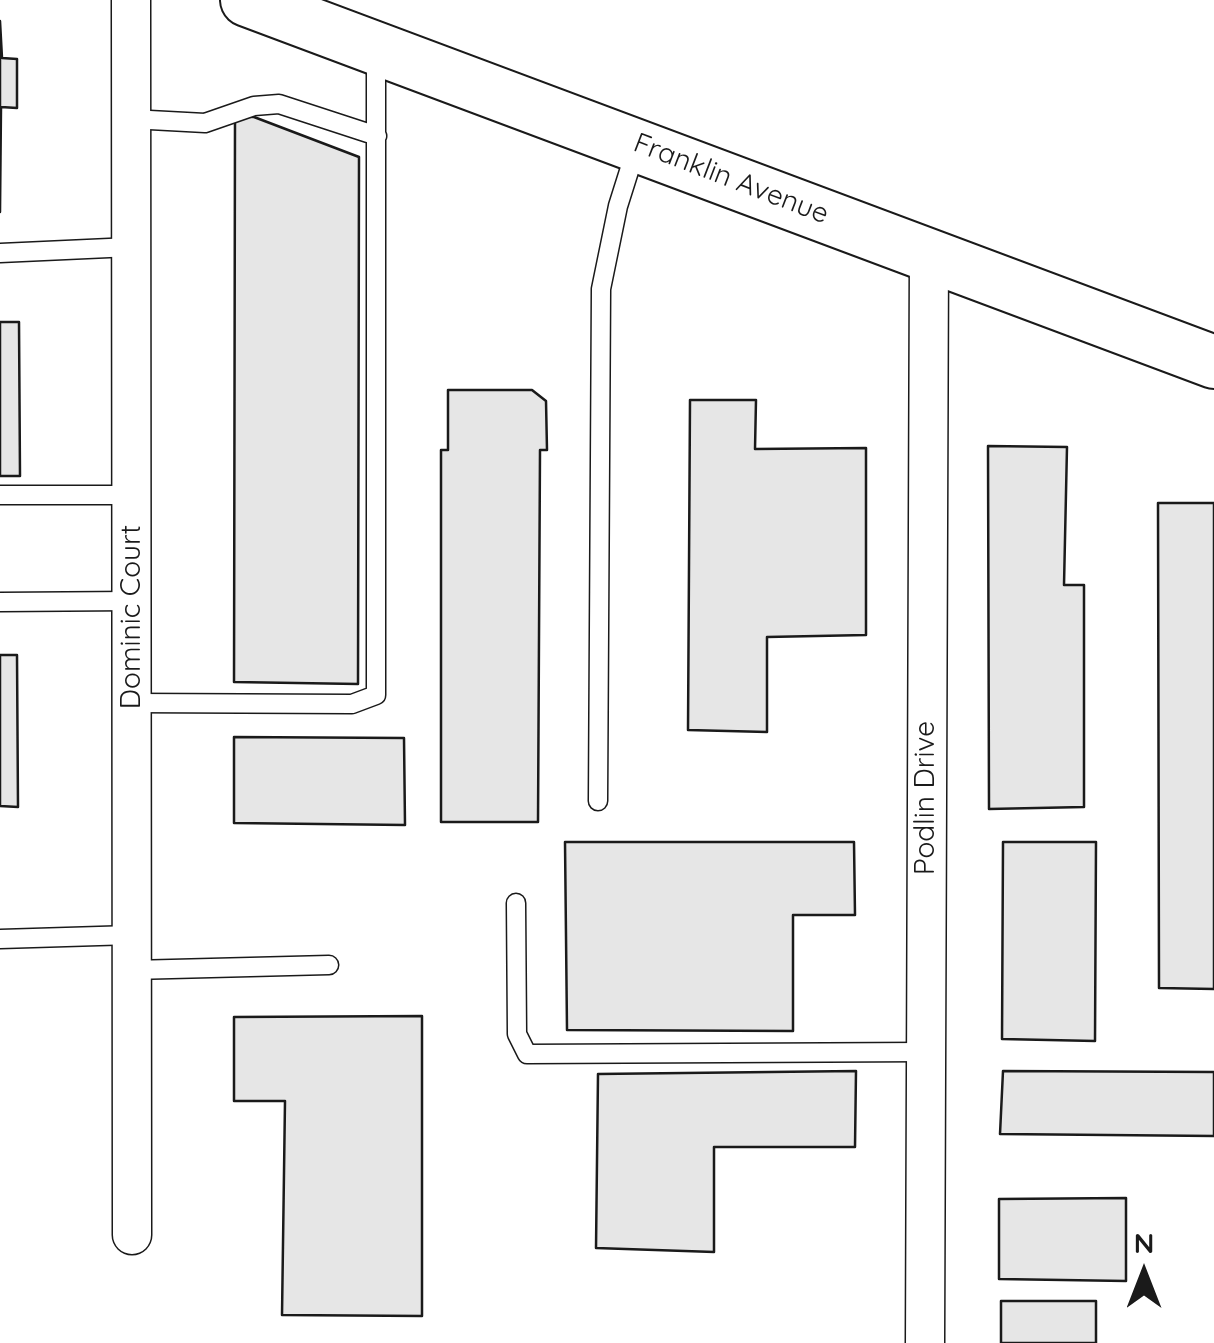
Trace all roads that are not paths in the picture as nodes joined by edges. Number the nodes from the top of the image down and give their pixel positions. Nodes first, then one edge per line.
1 (132, 0) edge
2 (247, 0) edge
3 (376, 48) junction
4 (131, 120) junction
5 (377, 136) junction
6 (637, 144) junction
7 (131, 246) junction
8 (0, 252) edge
9 (929, 254) junction
10 (1214, 362) edge
11 (0, 495) edge
12 (131, 495) junction
13 (132, 601) junction
14 (0, 602) edge
15 (132, 704) junction
16 (598, 800) dead end
17 (516, 902) dead end
18 (0, 939) edge
19 (132, 953) junction
20 (329, 965) dead end
21 (925, 1052) junction
22 (132, 1235) dead end
23 (925, 1343) edge

1 - 4 street, Dominic Court
2 - 3 main road, Franklin Avenue
3 - 5 lane
3 - 6 main road, Franklin Avenue
4 - 5 lane
4 - 7 street, Dominic Court
5 - 15 lane
6 - 9 main road, Franklin Avenue
6 - 16 lane
7 - 8 lane
7 - 12 street, Dominic Court
9 - 10 main road, Franklin Avenue
9 - 21 street, Podlin Drive
11 - 12 lane
12 - 13 street, Dominic Court
13 - 14 lane
13 - 15 street, Dominic Court
15 - 19 street, Dominic Court
17 - 21 lane
18 - 19 lane
19 - 20 lane
19 - 22 street, Dominic Court
21 - 23 street, Podlin Drive

